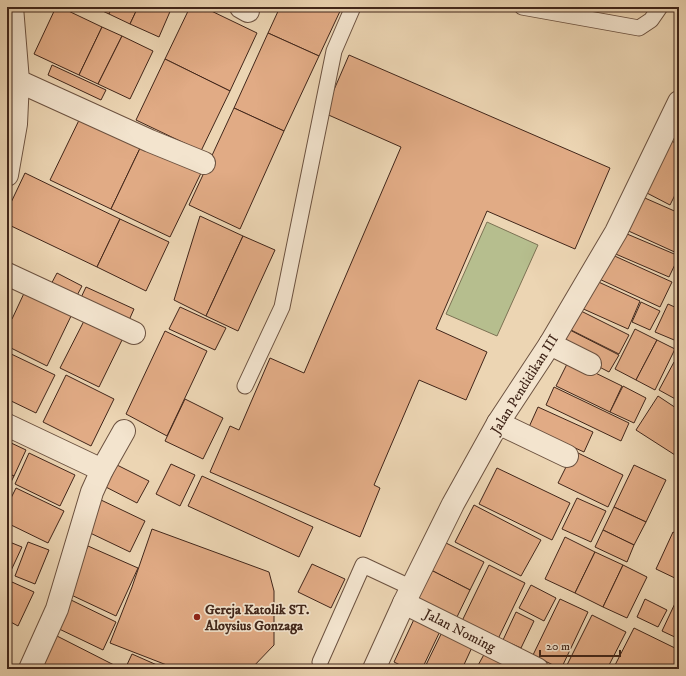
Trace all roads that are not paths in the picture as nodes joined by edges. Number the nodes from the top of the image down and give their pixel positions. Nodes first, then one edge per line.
1 (12, 7) edge
2 (353, 7) edge
3 (522, 7) edge
4 (660, 7) edge
5 (18, 81) junction
6 (679, 102) edge
7 (204, 163) dead end
8 (7, 175) edge
9 (7, 274) edge
10 (134, 333) dead end
11 (550, 344) junction
12 (590, 364) dead end
13 (245, 386) dead end
14 (498, 423) junction
15 (7, 425) edge
16 (124, 431) dead end
17 (567, 456) dead end
18 (102, 470) junction
19 (408, 595) junction
20 (320, 662) dead end
21 (30, 669) edge
22 (374, 669) edge
23 (537, 669) edge

1 - 5 street
2 - 13 lane
3 - 4 lane
5 - 7 street
5 - 8 street
6 - 11 street, Jalan Pendidikan III
9 - 10 street
11 - 12 street
11 - 14 street, Jalan Pendidikan III
14 - 17 street
14 - 19 street, Jalan Pendidikan III
15 - 18 street
16 - 18 street
18 - 21 street
19 - 20 lane
19 - 22 street, Jalan Pendidikan III
19 - 23 street, Jalan Noming

